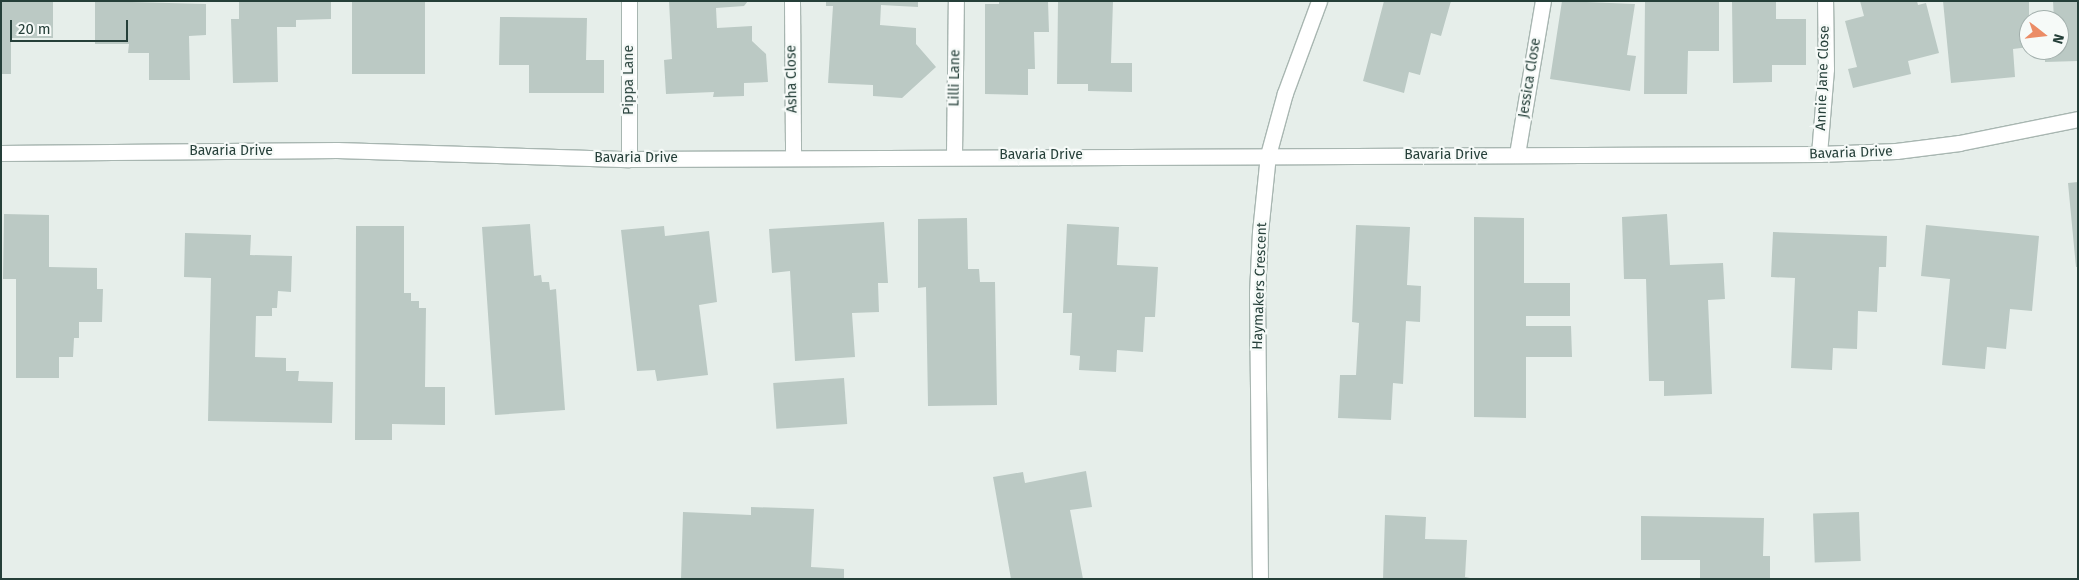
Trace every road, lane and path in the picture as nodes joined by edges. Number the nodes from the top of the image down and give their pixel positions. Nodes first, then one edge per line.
1 (629, 1) edge
2 (792, 1) edge
3 (956, 1) edge
4 (1319, 1) edge
5 (1542, 1) edge
6 (1825, 1) edge
7 (2078, 119) edge
8 (1, 153) edge
9 (1517, 154) junction
10 (1819, 154) junction
11 (954, 155) junction
12 (1268, 155) junction
13 (793, 157) junction
14 (629, 159) junction
15 (1260, 579) edge

1 - 14 street, Pippa Lane
2 - 13 street, Asha Close
3 - 11 street, Lilli Lane
4 - 12 street, Haymakers Crescent
5 - 9 street, Jessica Close
6 - 10 street, Annie Jane Close
7 - 10 street, Bavaria Drive
8 - 14 street, Bavaria Drive
9 - 10 street, Bavaria Drive
9 - 12 street, Bavaria Drive
11 - 12 street, Bavaria Drive
11 - 13 street, Bavaria Drive
12 - 15 street, Haymakers Crescent
13 - 14 street, Bavaria Drive

